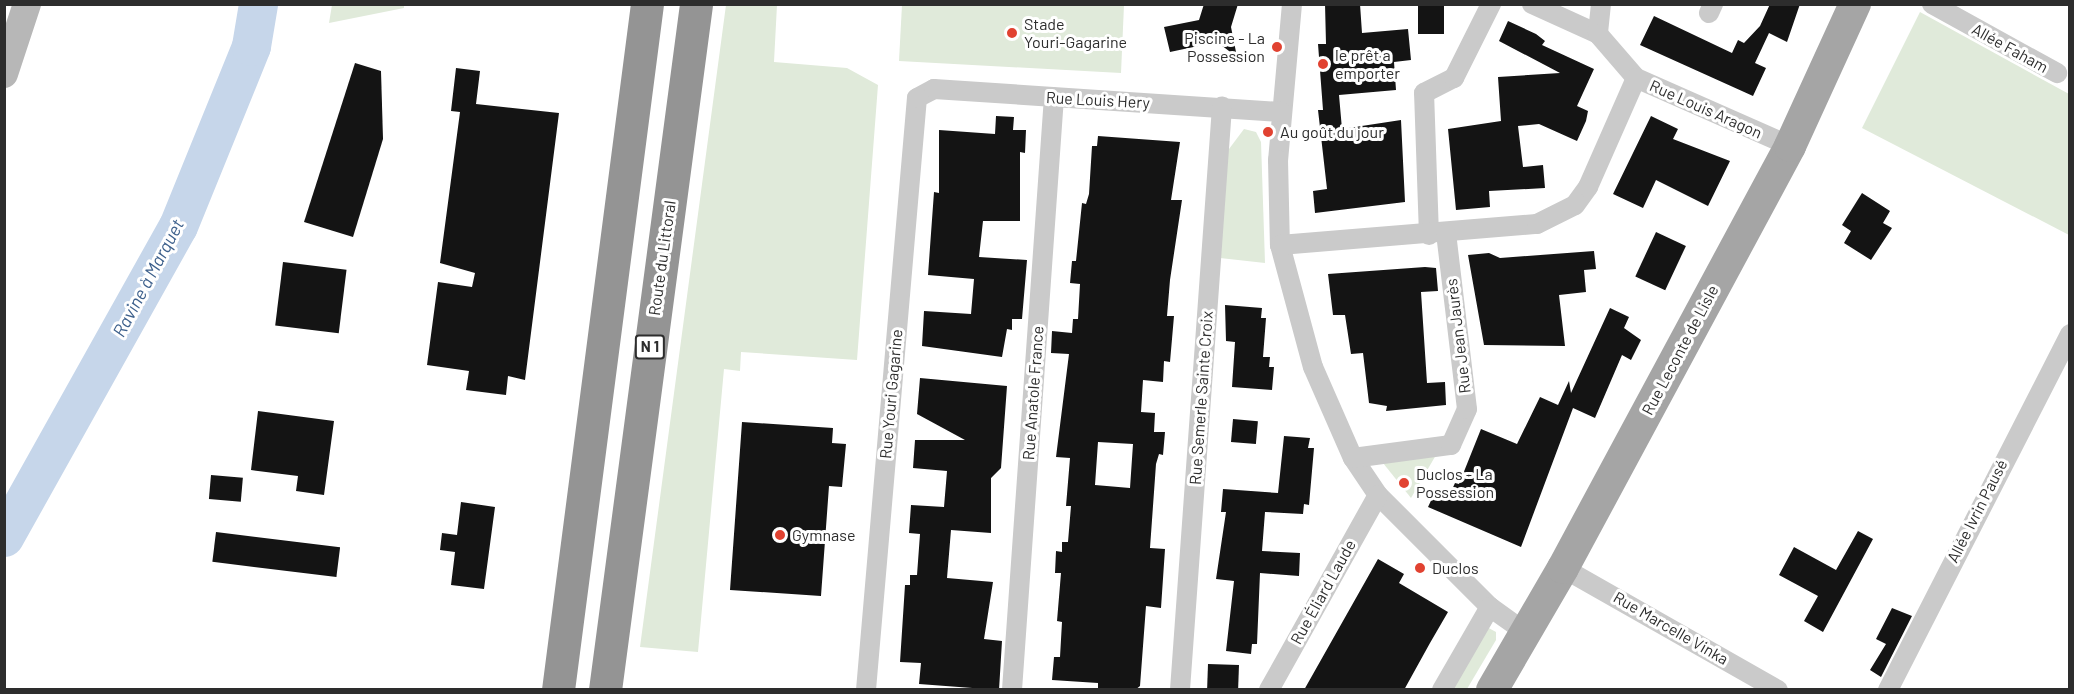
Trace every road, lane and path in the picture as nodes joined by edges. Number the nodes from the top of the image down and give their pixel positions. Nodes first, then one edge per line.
1 (27, 4) edge
2 (647, 4) edge
3 (1292, 4) edge
4 (1491, 4) edge
5 (1532, 4) edge
6 (1600, 4) edge
7 (1855, 4) edge
8 (1932, 4) edge
9 (695, 7) edge
10 (1598, 34) junction
11 (2057, 73) dead end
12 (4, 74) edge
13 (1636, 78) junction
14 (1054, 97) junction
15 (917, 98) joint
16 (1222, 107) junction
17 (1281, 112) junction
18 (1790, 146) junction
19 (1437, 234) junction
20 (1280, 245) junction
21 (2070, 334) edge
22 (1353, 458) junction
23 (1378, 495) junction
24 (1563, 568) junction
25 (1490, 607) junction
26 (1525, 632) junction
27 (558, 690) edge
28 (605, 690) edge
29 (866, 690) edge
30 (1012, 690) edge
31 (1180, 690) edge
32 (1269, 690) edge
33 (1442, 690) edge
34 (1492, 690) edge
35 (1779, 690) edge
36 (1887, 690) edge

1 - 12 main road
2 - 27 highway
3 - 17 street
4 - 19 street, Rue Jean Jaurès
5 - 10 street
6 - 10 street
7 - 18 main road, Rue Leconte de Lisle
8 - 11 street, Allée Faham
9 - 28 highway, Route du Littoral / N 1
10 - 13 street, Rue Louis Aragon
13 - 18 street, Rue Louis Aragon
13 - 19 street
14 - 15 street, Rue Louis Hery
14 - 16 street, Rue Louis Hery
14 - 30 street, Rue Anatole France
15 - 29 street, Rue Youri Gagarine
16 - 17 street, Rue Louis Hery
16 - 31 street, Rue Semerle Sainte Croix
17 - 20 street
18 - 24 main road, Rue Leconte de Lisle
19 - 20 street
19 - 22 street, Rue Jean Jaurès
20 - 22 street
21 - 36 street, Allée Ivrin Pausé
22 - 23 street
23 - 25 street
23 - 32 street, Rue Éliard Laude
24 - 26 main road, Rue Leconte de Lisle
24 - 35 street, Rue Marcelle Vinka
25 - 26 street
25 - 33 street
26 - 34 main road, Rue Leconte de Lisle

